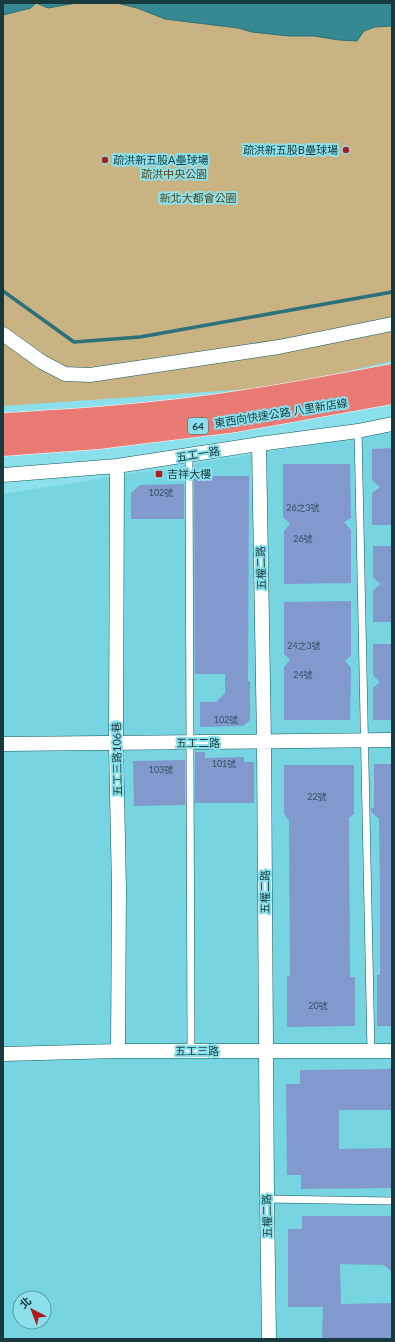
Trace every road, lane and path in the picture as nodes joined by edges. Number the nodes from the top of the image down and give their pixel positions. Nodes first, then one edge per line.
1 (392, 324) edge
2 (3, 334) edge
3 (392, 375) edge
4 (392, 393) edge
5 (3, 424) edge
6 (392, 424) edge
7 (358, 430) junction
8 (259, 444) junction
9 (3, 445) edge
10 (189, 455) junction
11 (117, 466) junction
12 (3, 475) edge
13 (365, 740) junction
14 (392, 740) edge
15 (264, 742) junction
16 (190, 743) junction
17 (3, 744) edge
18 (116, 744) junction
19 (118, 1051) junction
20 (191, 1051) junction
21 (266, 1051) junction
22 (371, 1051) junction
23 (392, 1051) edge
24 (3, 1054) edge
25 (267, 1198) junction
26 (392, 1201) edge
27 (269, 1339) edge

1 - 2 street
3 - 5 highway, 東西向快速公路 八里新店線 / 64
4 - 9 highway, 東西向快速公路 八里新店線 / 64
6 - 7 street, 五工一路
7 - 8 street, 五工一路
7 - 13 lane
8 - 10 street, 五工一路
8 - 15 street, 五權二路
10 - 11 street, 五工一路
10 - 16 lane
11 - 12 street, 五工一路
11 - 18 street, 五工三路106巷
13 - 14 street, 五工二路
13 - 15 street, 五工二路
13 - 22 lane
15 - 16 street, 五工二路
15 - 21 street, 五權二路
16 - 18 street, 五工二路
16 - 20 lane
17 - 18 street, 五工二路
18 - 19 street, 五工三路106巷
19 - 20 street, 五工三路
19 - 24 street, 五工三路
20 - 21 street, 五工三路
21 - 22 street, 五工三路
21 - 25 street, 五權二路
22 - 23 street, 五工三路
25 - 26 lane
25 - 27 street, 五權二路

